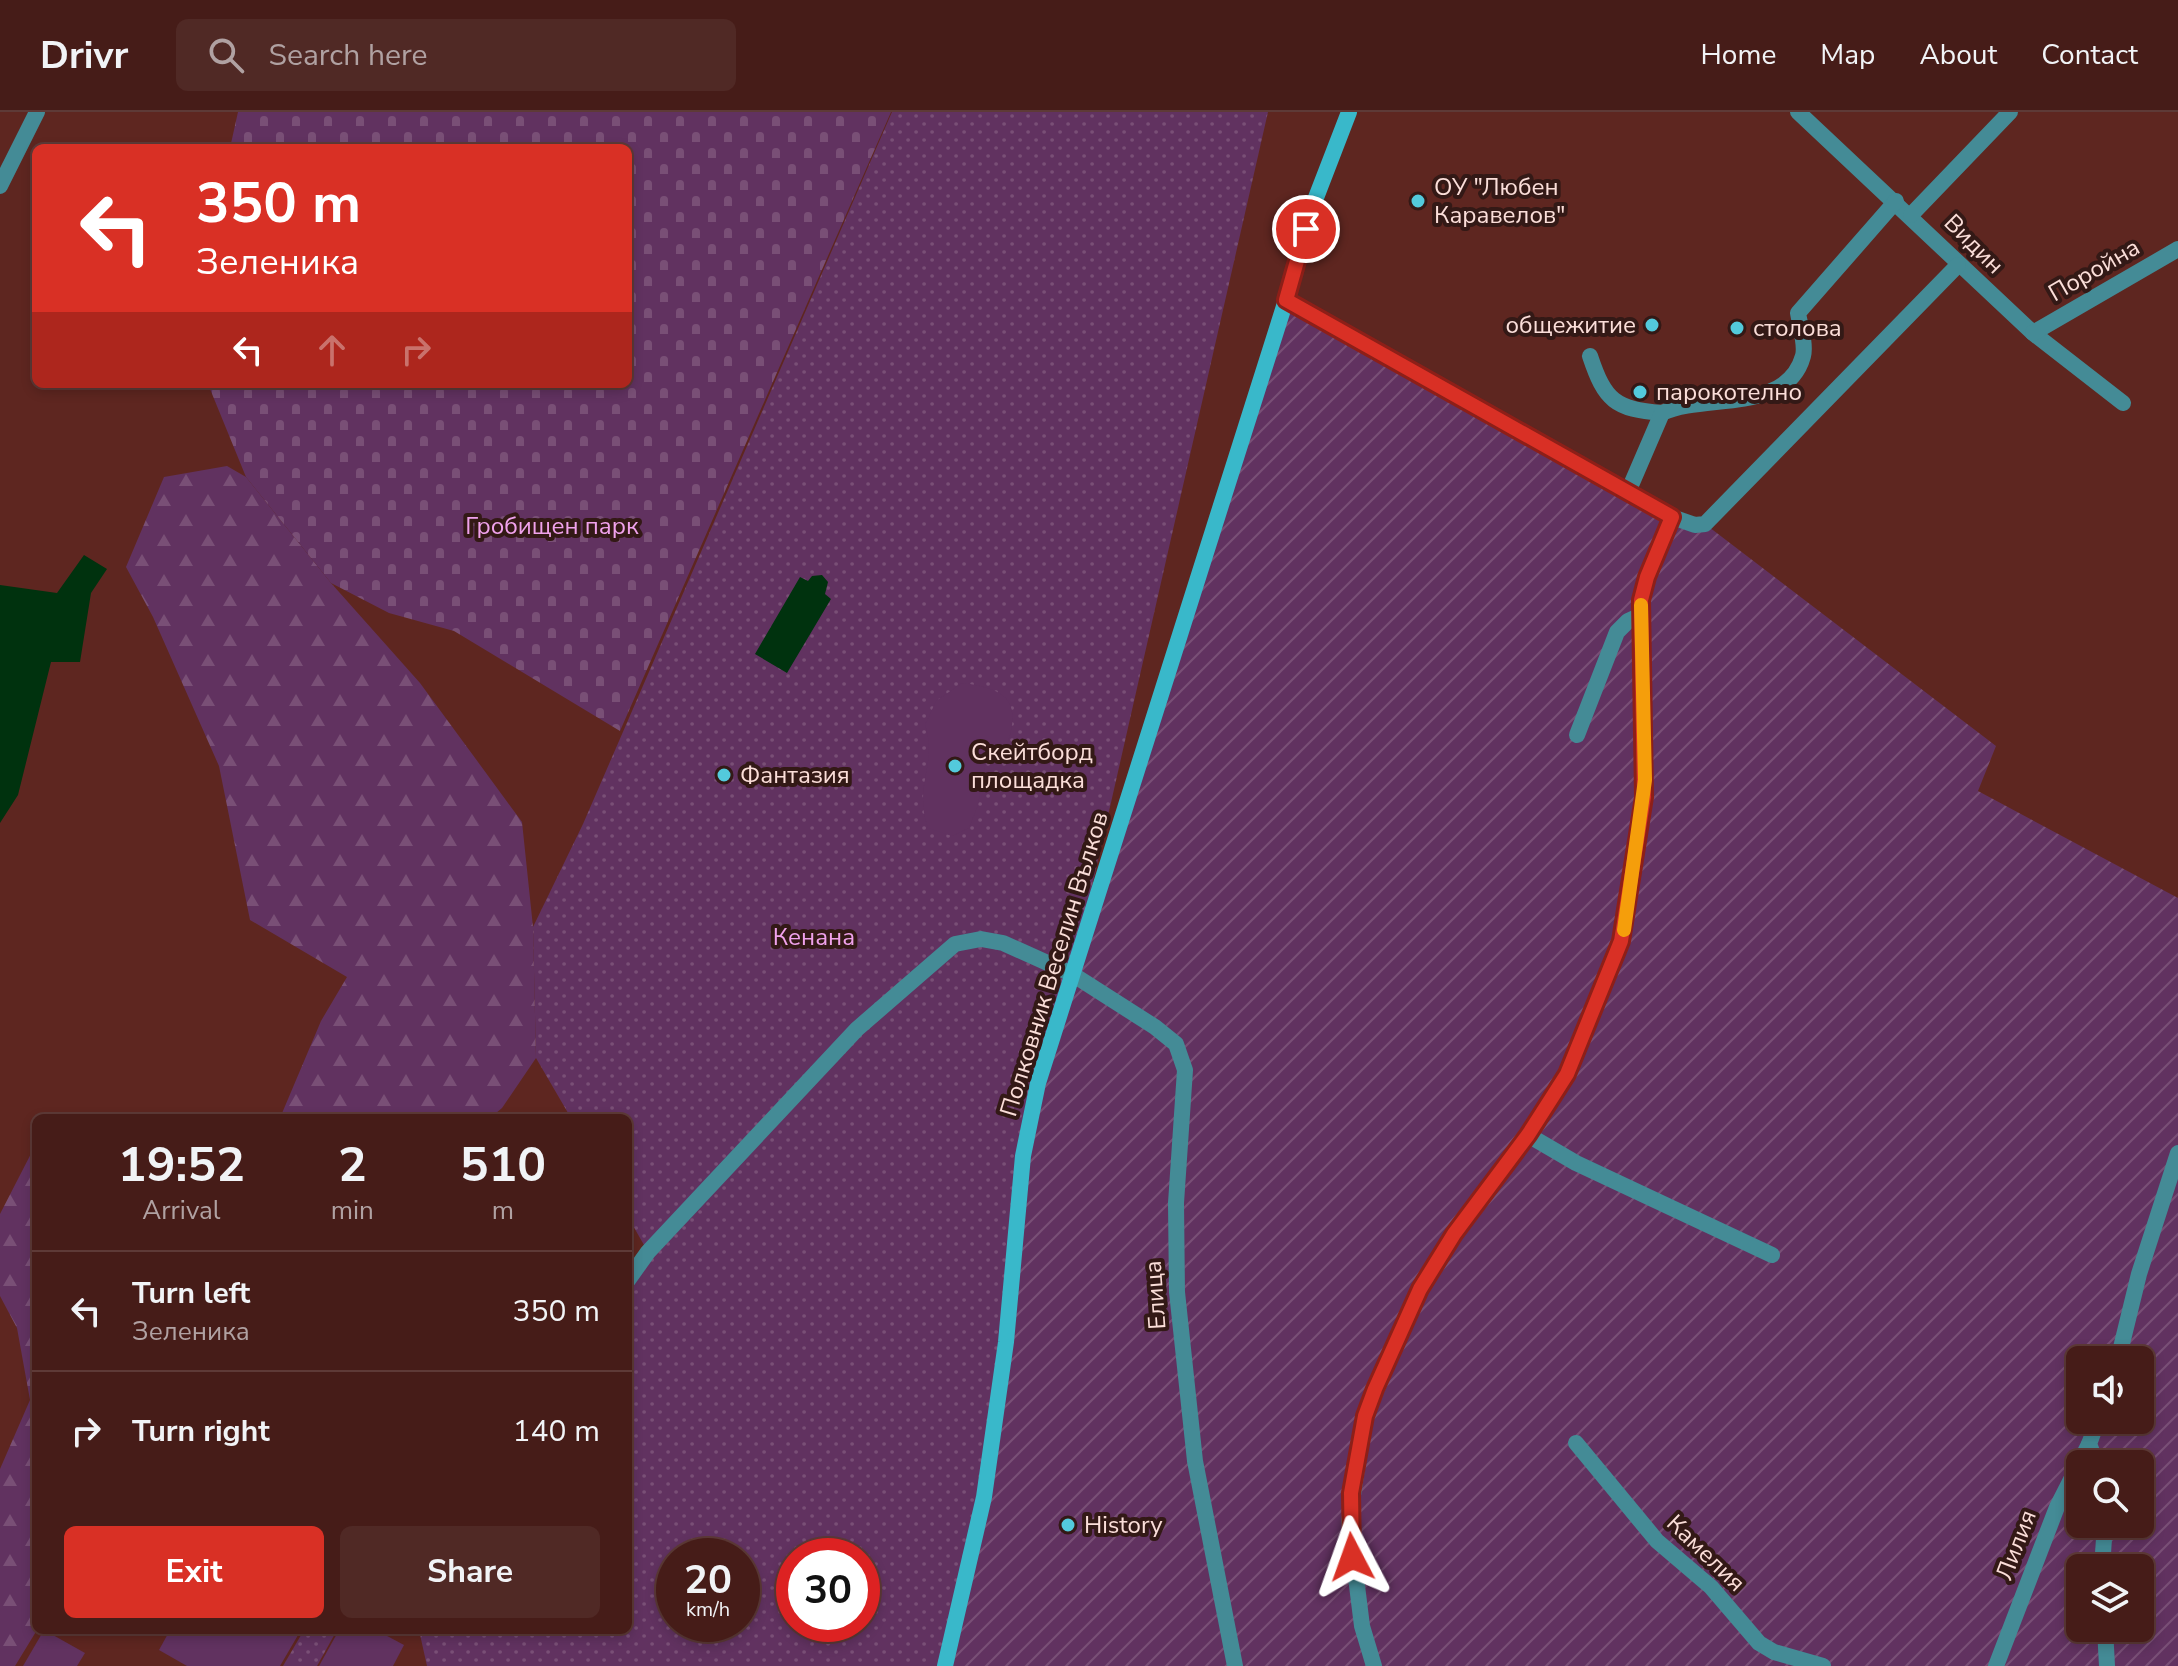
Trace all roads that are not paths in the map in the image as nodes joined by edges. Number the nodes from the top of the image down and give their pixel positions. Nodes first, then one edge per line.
1 (37, 112) edge
2 (1349, 112) edge
3 (1798, 112) edge
4 (2010, 112) edge
5 (0, 186) edge
6 (1896, 201) junction
7 (1911, 215) junction
8 (2178, 249) edge
9 (1958, 265) junction
10 (1286, 300) junction
11 (2033, 333) junction
12 (1590, 356) dead end
13 (2123, 403) dead end
14 (1662, 413) junction
15 (1628, 492) junction
16 (1672, 517) junction
17 (1641, 615) junction
18 (1577, 735) dead end
19 (1072, 974) junction
20 (1528, 1135) junction
21 (2178, 1153) edge
22 (1772, 1255) dead end
23 (632, 1274) edge
24 (2121, 1346) edge
25 (2093, 1434) edge
26 (1576, 1443) dead end
27 (2089, 1444) junction
28 (2091, 1450) edge
29 (2106, 1642) edge
30 (945, 1666) edge
31 (1235, 1666) edge
32 (1374, 1666) edge
33 (1823, 1666) edge
34 (1996, 1666) edge
35 (2107, 1666) edge

1 - 5 street
2 - 10 main road, Полковник Веселин Вълков
3 - 6 street, Видин
4 - 7 street
6 - 7 street, Видин
6 - 14 street
7 - 9 street, Видин
8 - 11 street, Поройна
9 - 11 street, Видин
9 - 16 street
10 - 15 street
10 - 19 main road, Полковник Веселин Вълков
11 - 13 street, Видин
12 - 14 street
14 - 15 street
15 - 16 street
16 - 17 street
17 - 18 street
17 - 20 street
19 - 23 street, Елица
19 - 30 main road, Полковник Веселин Вълков
19 - 31 street, Елица
20 - 22 street
20 - 32 street
21 - 24 street
25 - 27 street, Лилия
26 - 33 street, Камелия
27 - 28 street
27 - 34 street, Лилия
29 - 35 street

